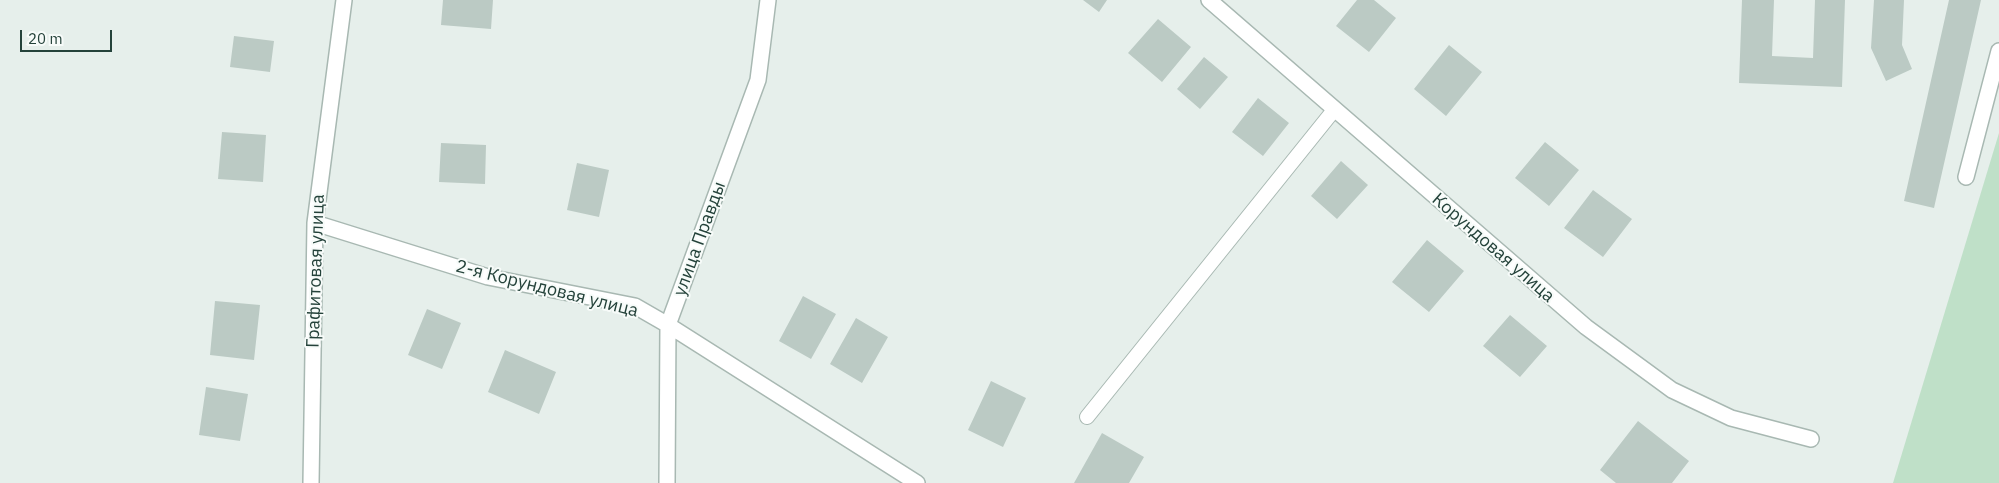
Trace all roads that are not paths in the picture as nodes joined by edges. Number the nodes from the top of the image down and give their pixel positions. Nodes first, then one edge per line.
1 (344, 0) edge
2 (768, 0) edge
3 (1209, 0) edge
4 (1999, 51) edge
5 (1334, 110) junction
6 (1966, 177) dead end
7 (315, 222) junction
8 (668, 325) junction
9 (1087, 417) dead end
10 (1811, 439) dead end
11 (311, 483) edge
12 (667, 483) edge
13 (917, 483) edge

1 - 7 street, Графитовая улица
2 - 8 street, улица Правды
3 - 5 street, Корундовая улица
4 - 6 street
5 - 9 lane
5 - 10 street, Корундовая улица
7 - 8 street, 2-я Корундовая улица
7 - 11 street, Графитовая улица
8 - 12 street, улица Правды
8 - 13 street, 2-я Корундовая улица

